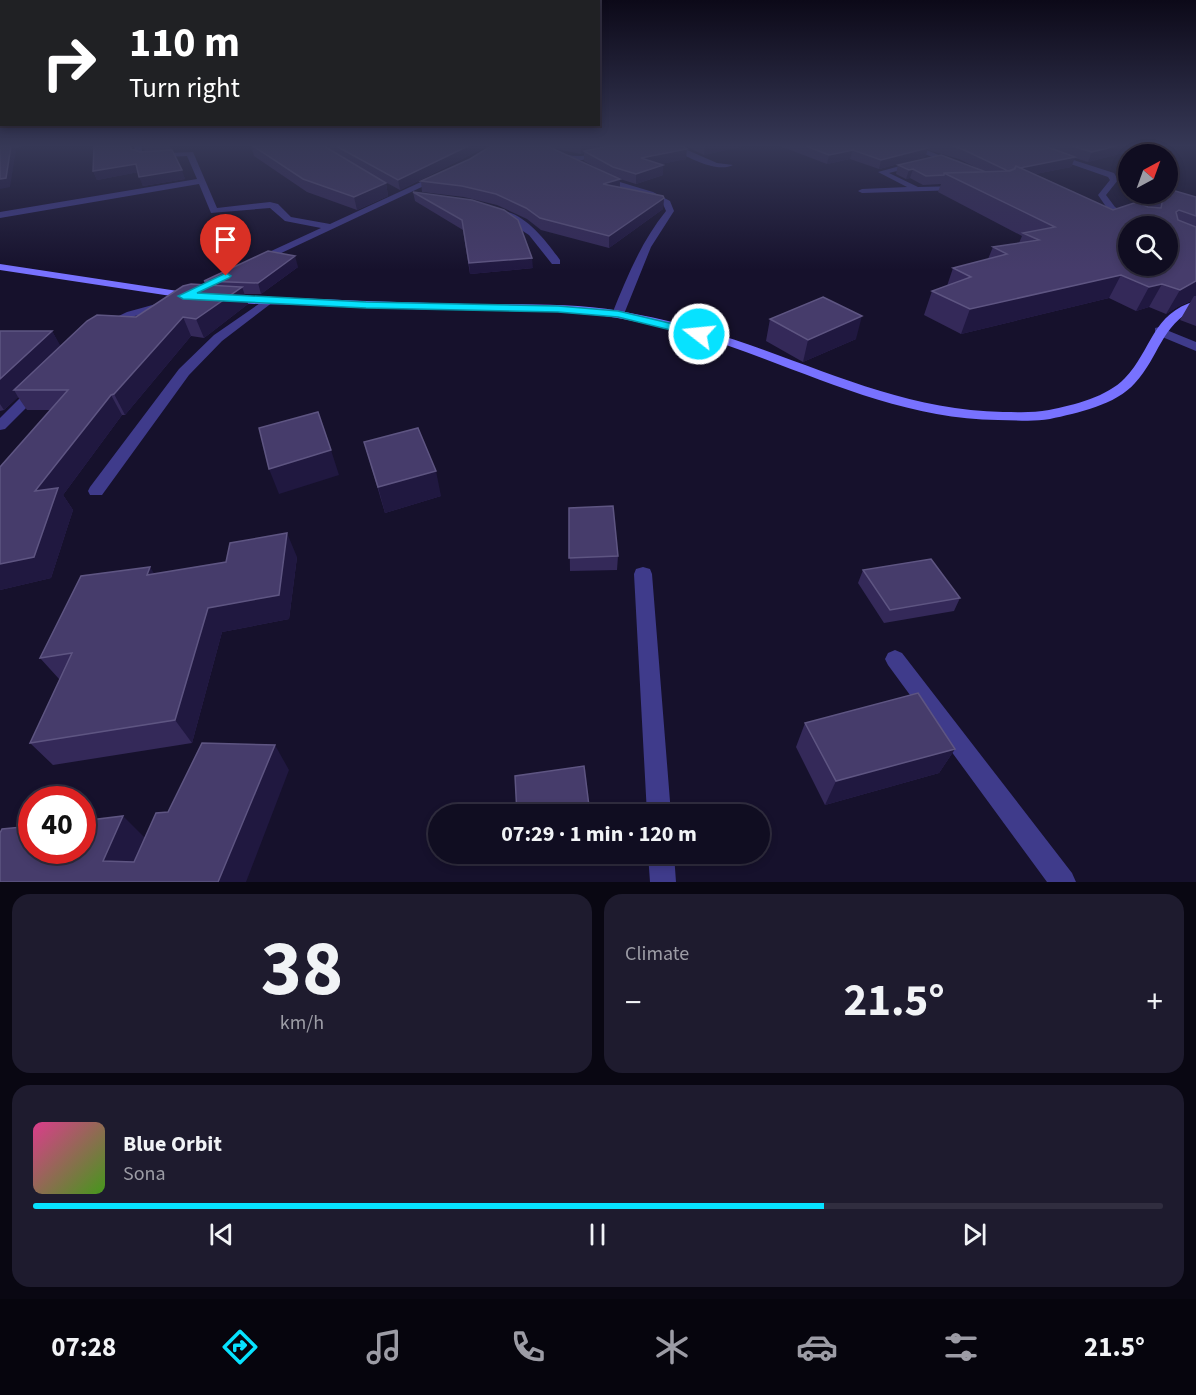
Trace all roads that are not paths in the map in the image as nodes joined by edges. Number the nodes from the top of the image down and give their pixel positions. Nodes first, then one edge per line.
1 (170, 187) edge
2 (204, 187) edge
3 (418, 187) edge
4 (629, 187) edge
5 (914, 187) edge
6 (1108, 187) edge
7 (972, 188) edge
8 (918, 189) junction
9 (390, 190) edge
10 (862, 191) dead end
11 (402, 195) junction
12 (425, 196) edge
13 (493, 210) edge
14 (0, 215) edge
15 (1126, 216) edge
16 (332, 227) junction
17 (556, 261) dead end
18 (247, 266) edge
19 (0, 267) edge
20 (197, 295) junction
21 (269, 300) junction
22 (1196, 304) edge
23 (618, 314) junction
24 (100, 329) edge
25 (1159, 331) junction
26 (1196, 347) edge
27 (49, 376) edge
28 (0, 426) edge
29 (96, 491) dead end
30 (643, 574) dead end
31 (895, 659) dead end
32 (657, 804) edge
33 (662, 864) edge
34 (663, 882) edge
35 (1063, 882) edge

1 - 14 street
2 - 16 street
3 - 11 street
4 - 23 street
5 - 8 street
6 - 15 street
7 - 8 street
8 - 10 street
9 - 11 street
11 - 12 street
11 - 16 street
13 - 17 street
16 - 18 street
19 - 20 street
20 - 21 street
20 - 24 street
21 - 23 street
21 - 29 street
22 - 25 street
23 - 25 street
25 - 26 street
27 - 28 street
30 - 32 street
31 - 35 street
33 - 34 street

